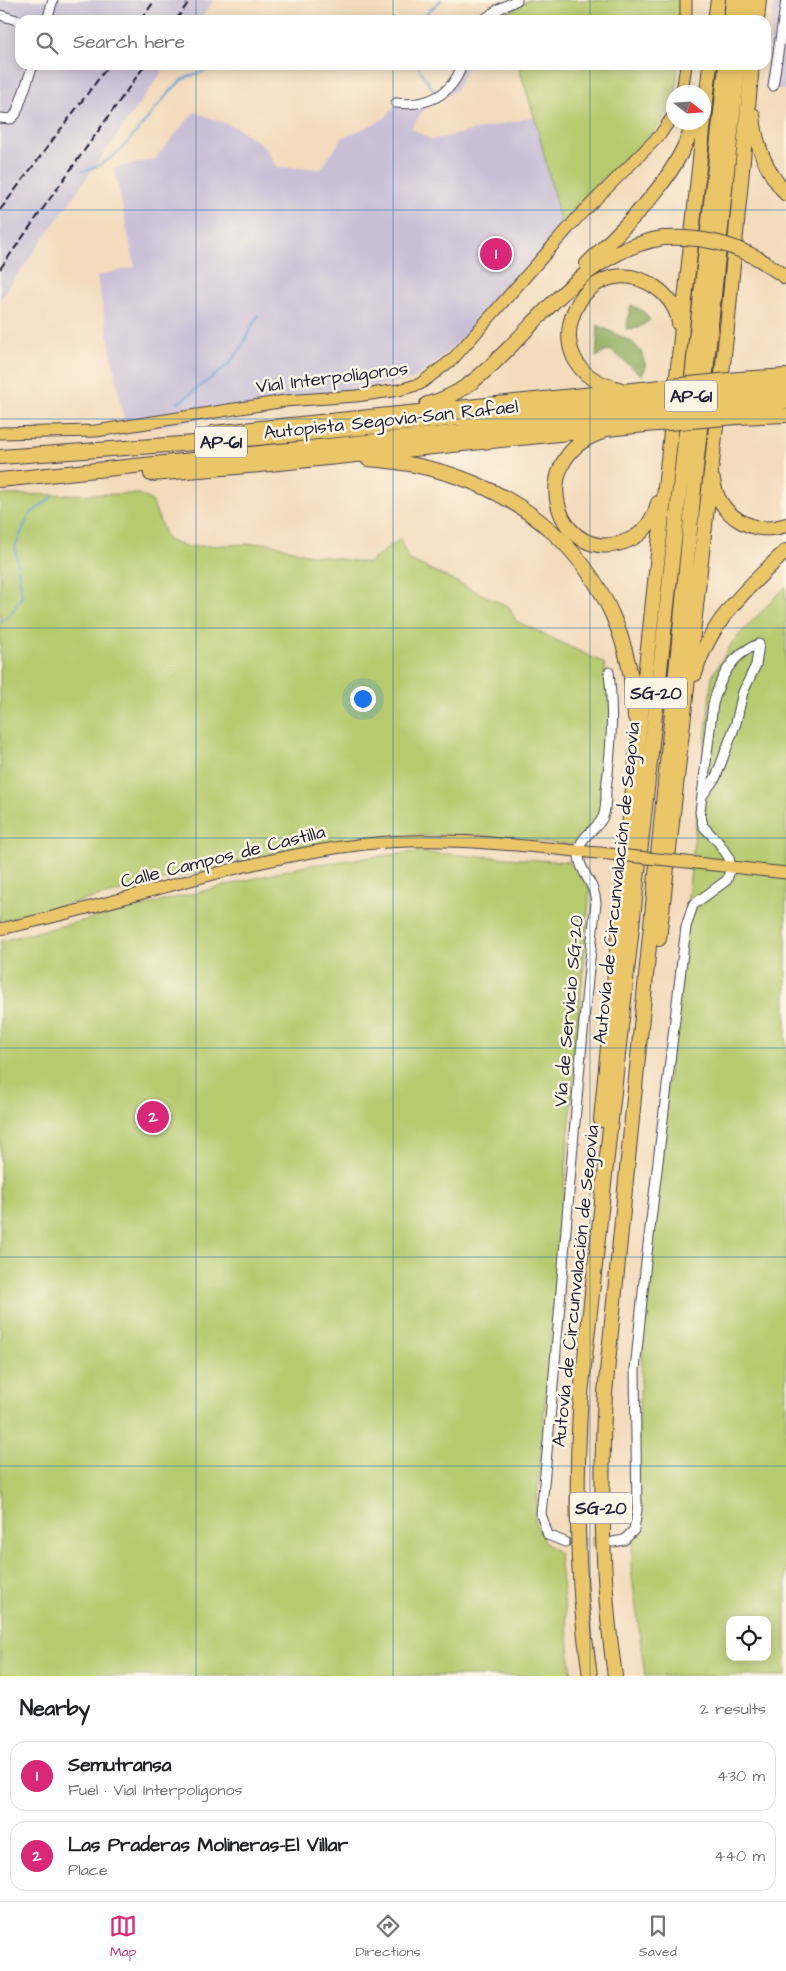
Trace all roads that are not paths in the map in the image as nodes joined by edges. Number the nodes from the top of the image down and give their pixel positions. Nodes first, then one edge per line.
1 (53, 0) edge
2 (517, 0) edge
3 (686, 0) edge
4 (718, 0) edge
5 (733, 0) edge
6 (745, 0) edge
7 (759, 0) edge
8 (786, 0) edge
9 (0, 15) edge
10 (48, 15) edge
11 (490, 15) edge
12 (686, 15) edge
13 (716, 15) edge
14 (732, 15) edge
15 (744, 15) edge
16 (758, 15) edge
17 (15, 20) edge
18 (784, 26) edge
19 (31, 70) edge
20 (460, 70) edge
21 (685, 70) edge
22 (709, 70) edge
23 (710, 70) edge
24 (725, 70) edge
25 (737, 70) edge
26 (753, 70) edge
27 (754, 70) edge
28 (683, 85) edge
29 (705, 85) edge
30 (773, 86) dead end
31 (396, 103) dead end
32 (2, 119) edge
33 (666, 125) edge
34 (691, 130) edge
35 (786, 194) edge
36 (786, 277) edge
37 (679, 348) junction
38 (786, 376) edge
39 (464, 388) junction
40 (786, 389) edge
41 (738, 398) junction
42 (786, 401) edge
43 (644, 407) junction
44 (786, 415) edge
45 (755, 416) junction
46 (338, 420) junction
47 (786, 420) edge
48 (627, 427) junction
49 (0, 433) edge
50 (713, 448) junction
51 (0, 457) edge
52 (668, 461) junction
53 (260, 465) junction
54 (0, 481) edge
55 (786, 525) edge
56 (785, 552) edge
57 (609, 672) dead end
58 (680, 749) junction
59 (702, 796) junction
60 (628, 836) junction
61 (579, 851) junction
62 (731, 867) junction
63 (786, 873) edge
64 (0, 929) edge
65 (626, 1180) junction
66 (587, 1320) junction
67 (565, 1542) tunnel mouth
68 (612, 1542) tunnel mouth
69 (590, 1676) edge
70 (615, 1676) edge

1 - 10 street
2 - 11 street
3 - 12 main road
4 - 13 highway
5 - 14 highway
6 - 15 highway
7 - 16 highway
8 - 18 street
9 - 17 street
18 - 30 street
19 - 32 street
20 - 31 street
21 - 28 main road
22 - 29 highway
23 - 37 highway
24 - 66 highway, Autovía de Circunvalación de Segovia / SG-20
25 - 65 highway, Autovía de Circunvalación de Segovia / SG-20
26 - 50 highway
27 - 35 highway
33 - 49 main road, Vial Interpolígonos
34 - 39 highway
36 - 39 highway, bridge
37 - 43 highway
37 - 52 highway
38 - 41 highway
39 - 46 highway
40 - 41 highway, Autopista Segovia-San Rafael / AP-61
41 - 42 highway, Autopista Segovia-San Rafael / AP-61
41 - 43 highway, Autopista Segovia-San Rafael / AP-61, bridge
41 - 43 highway, bridge
41 - 45 highway
43 - 46 highway
43 - 48 highway
43 - 51 highway, Autopista Segovia-San Rafael / AP-61
43 - 54 highway, Autopista Segovia-San Rafael / AP-61
44 - 45 highway
45 - 47 highway
46 - 51 highway
48 - 52 highway
48 - 53 highway
50 - 55 highway
50 - 58 highway
52 - 60 highway
53 - 54 highway
53 - 60 highway
56 - 58 highway
57 - 61 street
58 - 65 highway
59 - 59 street
59 - 62 street
60 - 66 highway
61 - 62 main road, Calle Campos de Castilla, bridge
61 - 64 main road, Calle Campos de Castilla
61 - 67 street, Vía de Servicio SG-20
62 - 63 main road, Calle Campos de Castilla
62 - 68 street
65 - 70 highway, Autovía de Circunvalación de Segovia / SG-20
66 - 69 highway, Autovía de Circunvalación de Segovia / SG-20

